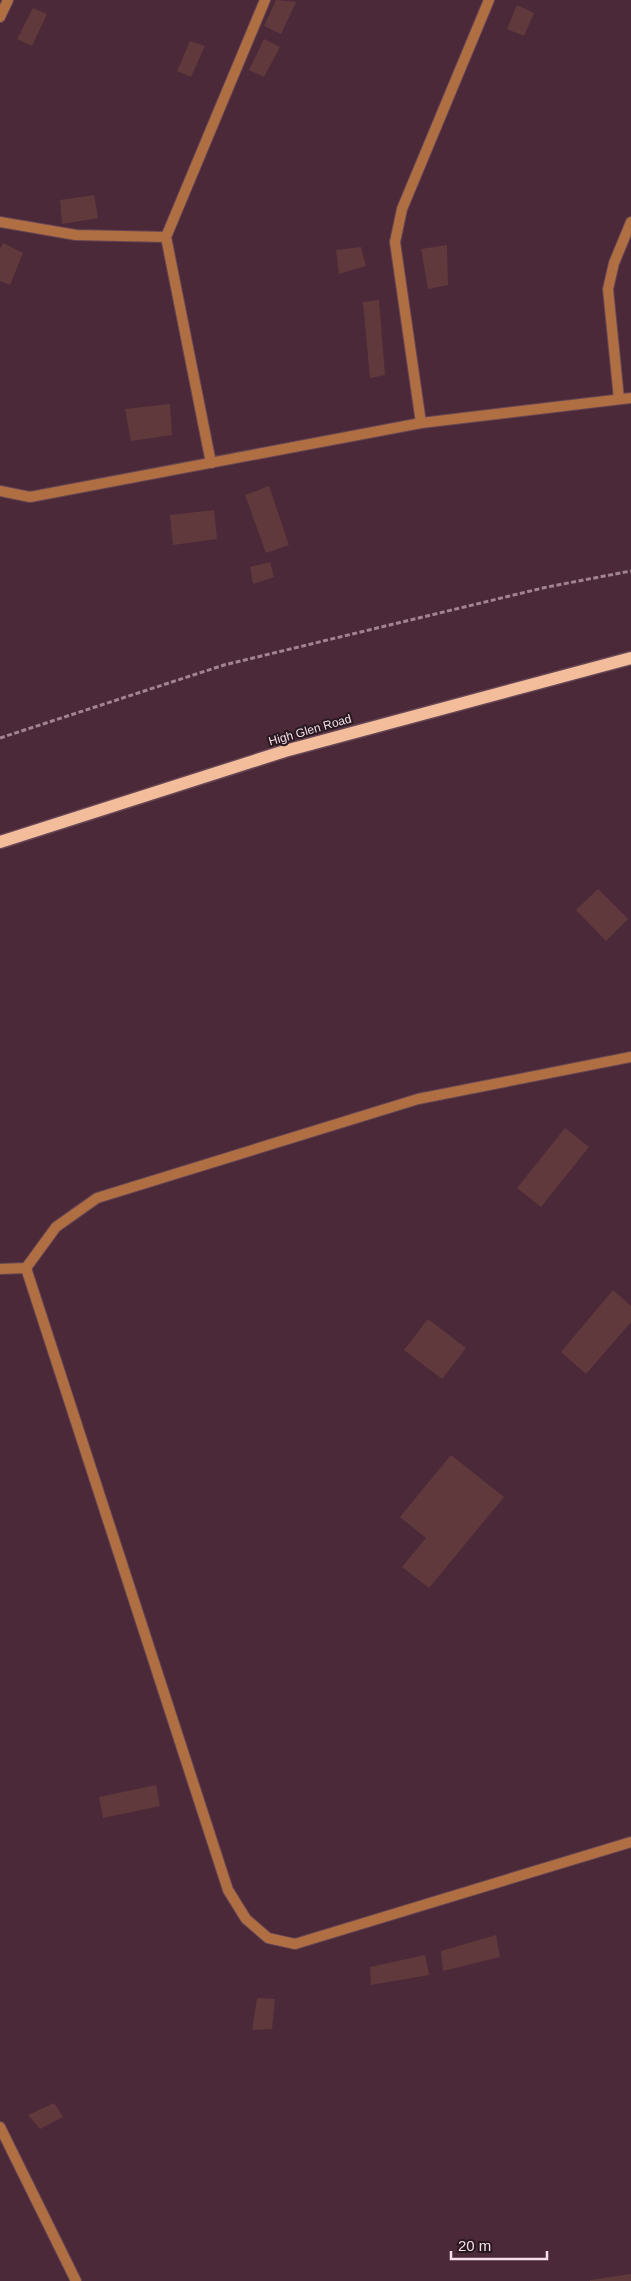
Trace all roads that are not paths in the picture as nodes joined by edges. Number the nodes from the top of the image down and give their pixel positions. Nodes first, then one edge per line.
1 (8, 0) edge
2 (265, 0) edge
3 (488, 0) edge
4 (0, 17) edge
5 (0, 222) edge
6 (631, 222) edge
7 (166, 237) junction
8 (631, 398) edge
9 (619, 399) junction
10 (421, 424) junction
11 (211, 463) junction
12 (0, 491) edge
13 (631, 658) edge
14 (0, 842) edge
15 (631, 1057) edge
16 (26, 1268) junction
17 (0, 1269) edge
18 (631, 1842) edge
19 (0, 2126) edge
20 (76, 2281) edge

1 - 4 street
2 - 7 street
3 - 10 street
5 - 7 street
6 - 9 street
7 - 11 street
8 - 9 street
9 - 10 street
10 - 11 street
11 - 12 street
13 - 14 main road, High Glen Road
15 - 16 street
16 - 17 street
16 - 18 street
19 - 20 street

